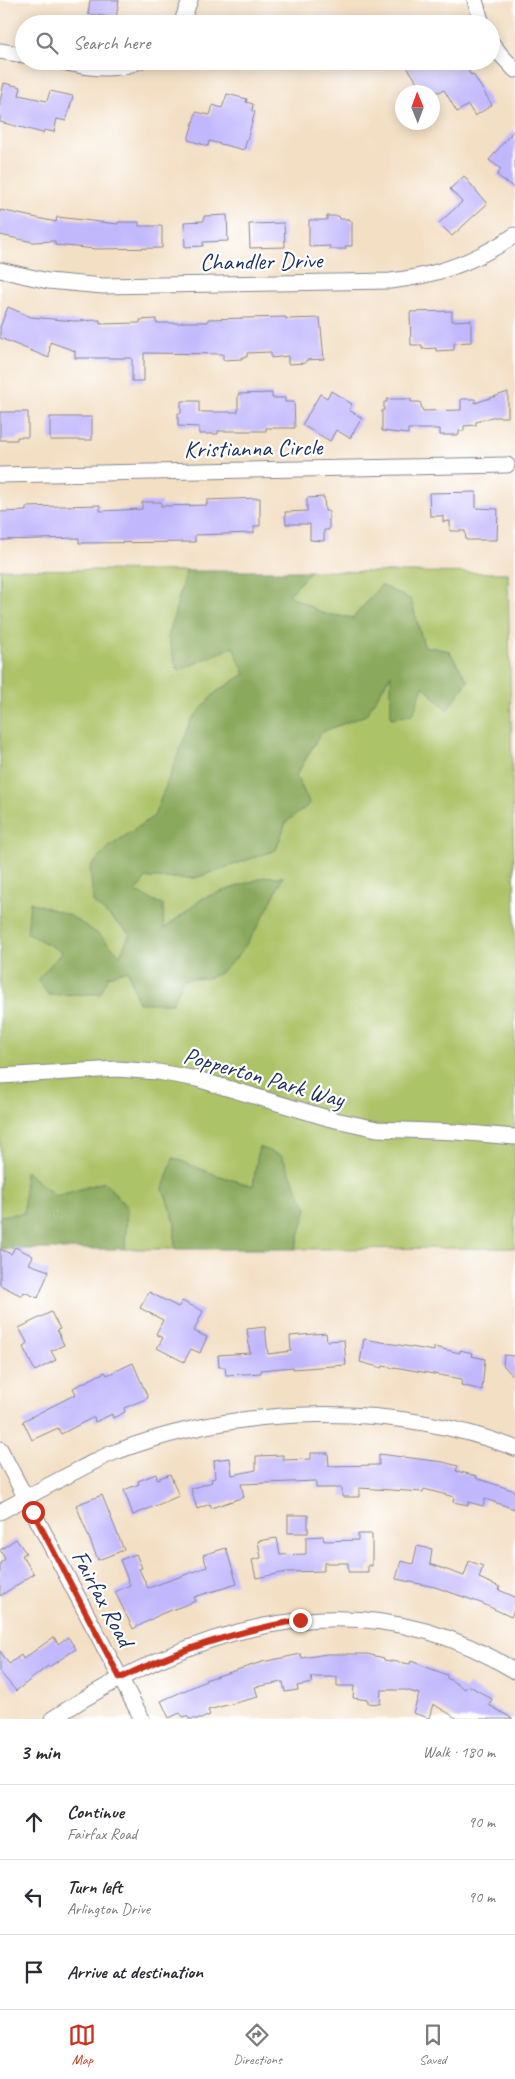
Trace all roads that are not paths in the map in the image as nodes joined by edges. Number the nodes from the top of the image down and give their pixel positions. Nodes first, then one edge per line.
1 (190, 0) edge
2 (476, 0) edge
3 (184, 15) edge
4 (480, 15) edge
5 (0, 51) edge
6 (15, 54) edge
7 (500, 56) edge
8 (515, 70) edge
9 (515, 236) edge
10 (0, 270) edge
11 (507, 465) dead end
12 (0, 475) edge
13 (0, 1076) edge
14 (515, 1137) edge
15 (515, 1448) edge
16 (0, 1449) edge
17 (26, 1497) junction
18 (0, 1512) edge
19 (515, 1670) edge
20 (120, 1678) junction
21 (52, 1719) edge
22 (142, 1719) edge

1 - 3 street
2 - 4 street
5 - 6 street
7 - 8 street
9 - 10 street, Chandler Drive
11 - 12 street, Kristianna Circle
13 - 14 street, Popperton Park Way
15 - 17 street
16 - 17 street, Fairfax Road
17 - 18 street
17 - 20 street, Fairfax Road
19 - 20 street
20 - 21 street
20 - 22 street, Fairfax Road

